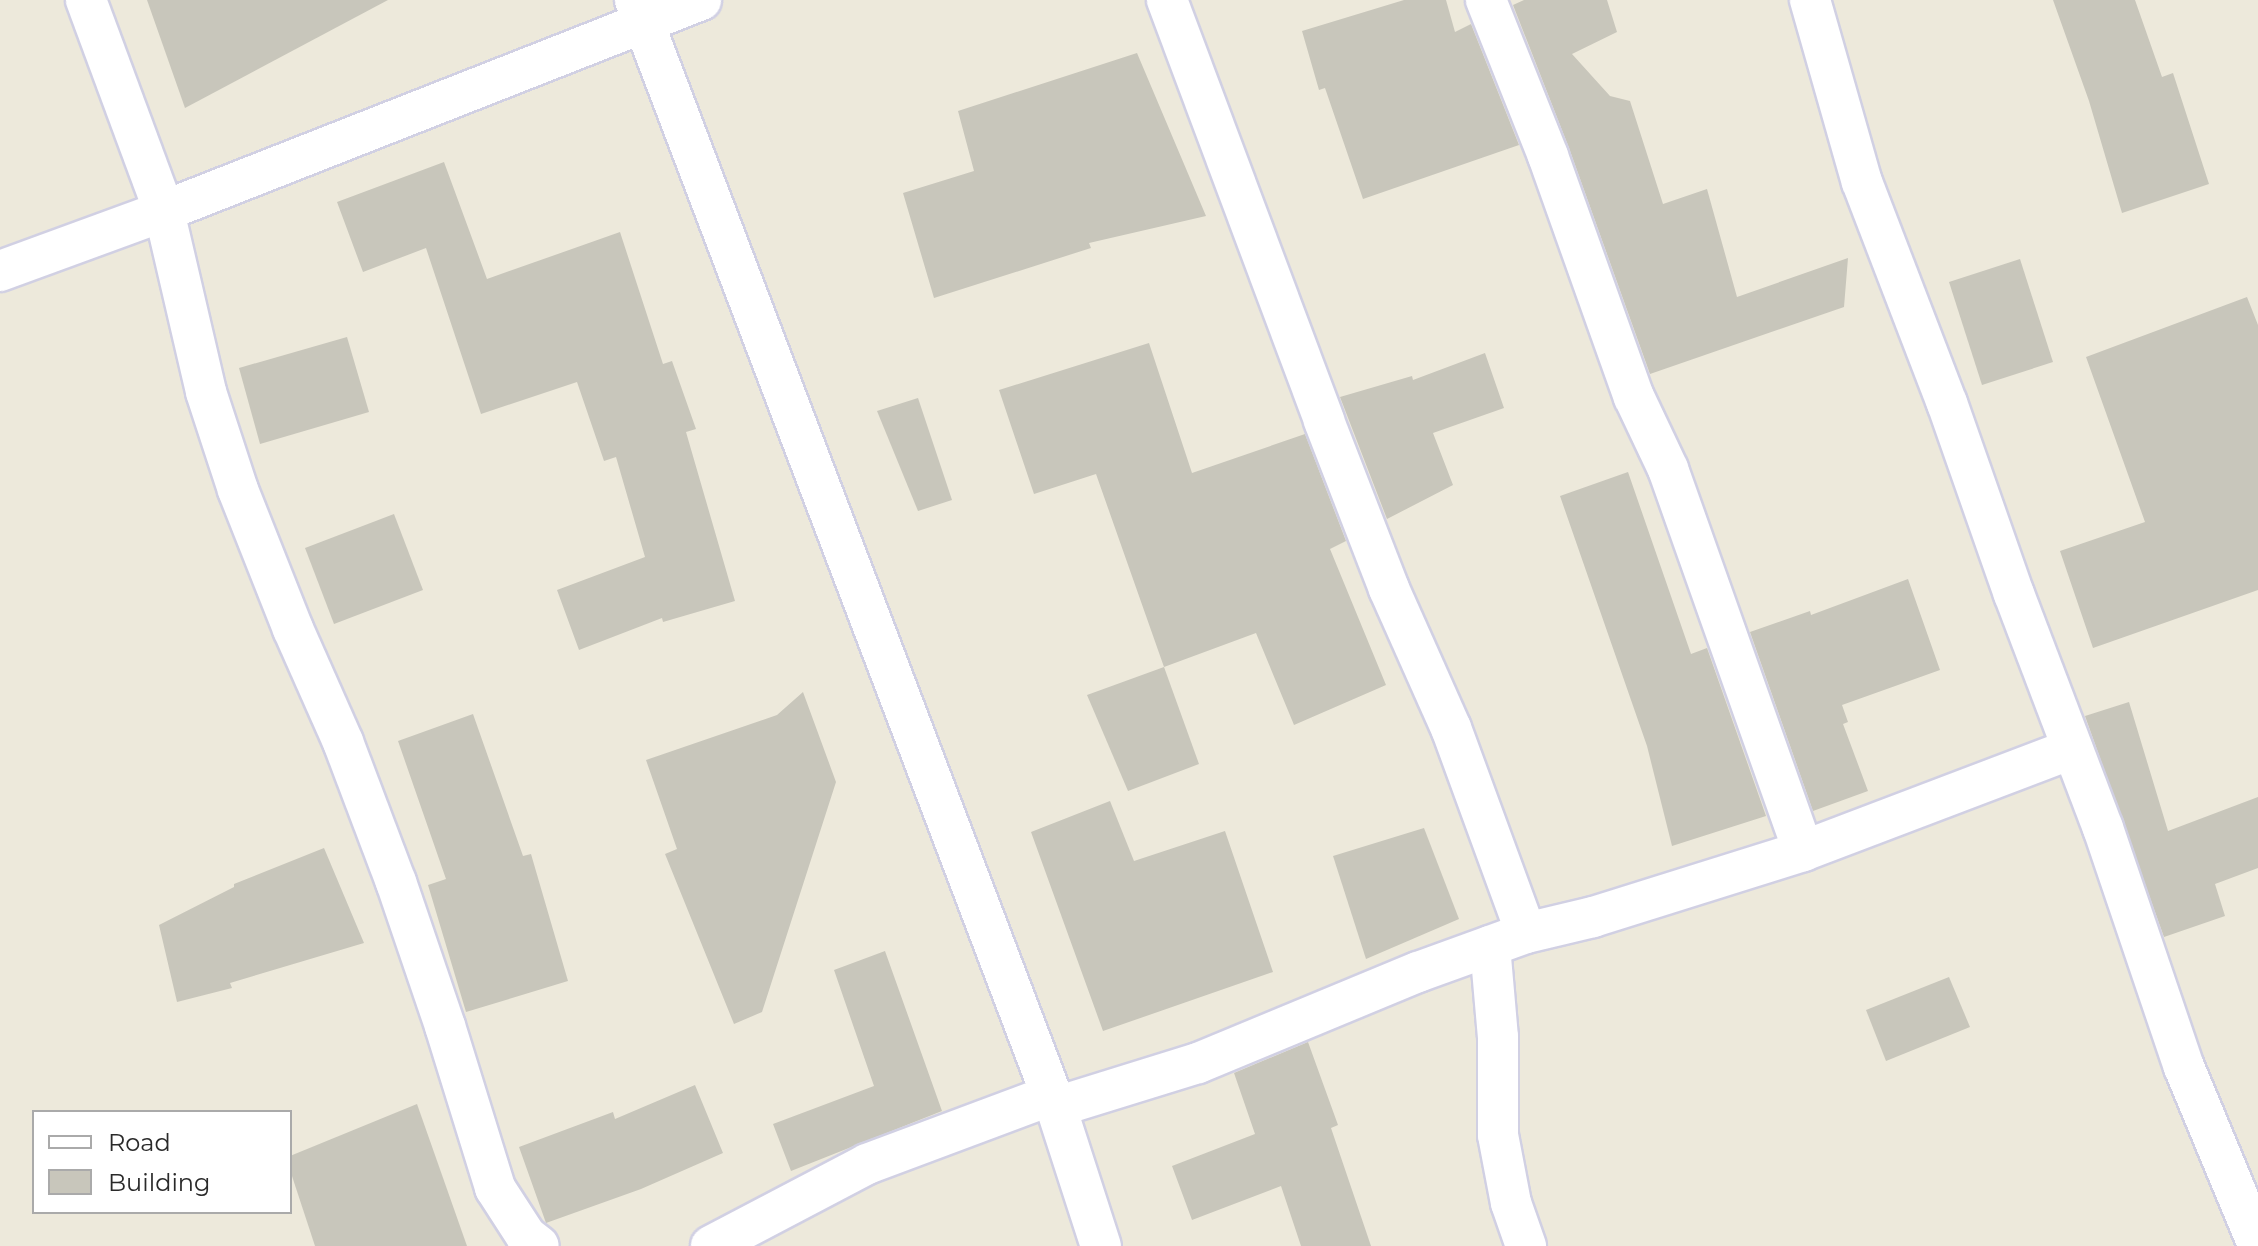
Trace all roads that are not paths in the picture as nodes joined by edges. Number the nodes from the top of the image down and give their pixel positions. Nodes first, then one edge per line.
1 (86, 0) edge
2 (701, 0) edge
3 (1167, 0) edge
4 (1486, 0) edge
5 (1810, 0) edge
6 (639, 11) edge
7 (164, 211) junction
8 (0, 271) edge
9 (2072, 749) junction
10 (1803, 851) junction
11 (1526, 933) junction
12 (1490, 946) junction
13 (1054, 1101) junction
14 (2258, 1242) edge
15 (539, 1246) edge
16 (711, 1246) edge
17 (1101, 1246) edge
18 (1526, 1246) edge
19 (2246, 1246) edge

1 - 7 street
2 - 6 street
3 - 11 street
4 - 10 street
5 - 9 street
6 - 7 street
6 - 13 street
7 - 8 street
7 - 15 street
9 - 10 street
9 - 14 street
10 - 11 street
11 - 12 street
12 - 13 street
12 - 18 street
13 - 16 street
13 - 17 street
14 - 19 street

